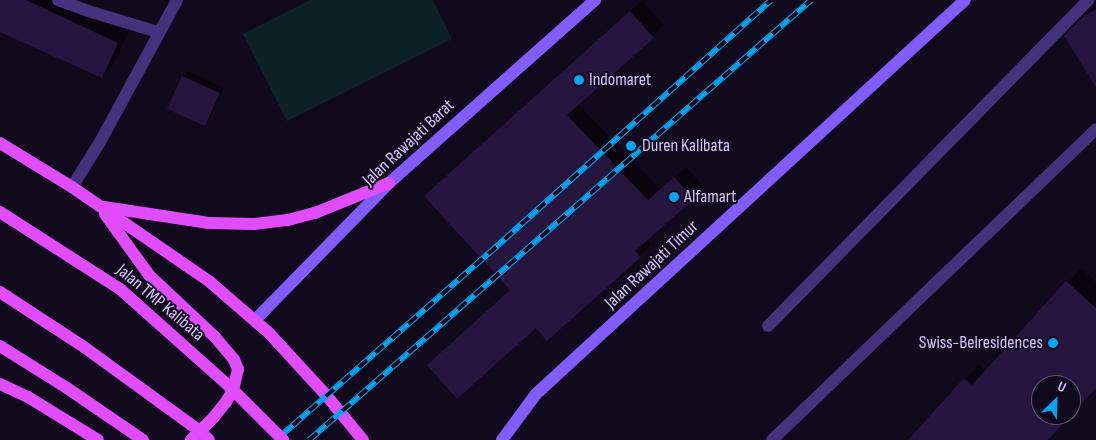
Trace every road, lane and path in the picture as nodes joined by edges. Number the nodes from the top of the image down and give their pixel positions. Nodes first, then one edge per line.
1 (58, 0) edge
2 (177, 0) edge
3 (595, 0) edge
4 (965, 0) edge
5 (1088, 0) edge
6 (158, 32) junction
7 (1096, 129) edge
8 (0, 143) edge
9 (389, 184) junction
10 (72, 187) junction
11 (99, 206) junction
12 (0, 212) edge
13 (0, 292) edge
14 (255, 320) junction
15 (768, 326) dead end
16 (0, 346) edge
17 (0, 384) edge
18 (98, 440) edge
19 (143, 440) edge
20 (190, 440) edge
21 (209, 440) edge
22 (283, 440) edge
23 (363, 440) edge
24 (502, 440) edge
25 (772, 440) edge

1 - 6 lane
2 - 6 lane
3 - 9 street, Jalan Rawajati Barat
4 - 24 street, Jalan Rawajati Timur
5 - 15 lane
6 - 10 lane
7 - 25 lane
8 - 10 main road
9 - 11 main road
9 - 14 street, Jalan Rawajati Barat
10 - 11 main road
11 - 14 main road
11 - 20 main road
12 - 22 main road, Jalan TMP Kalibata, bridge
13 - 21 main road, bridge
14 - 23 main road
16 - 19 main road
17 - 18 main road

